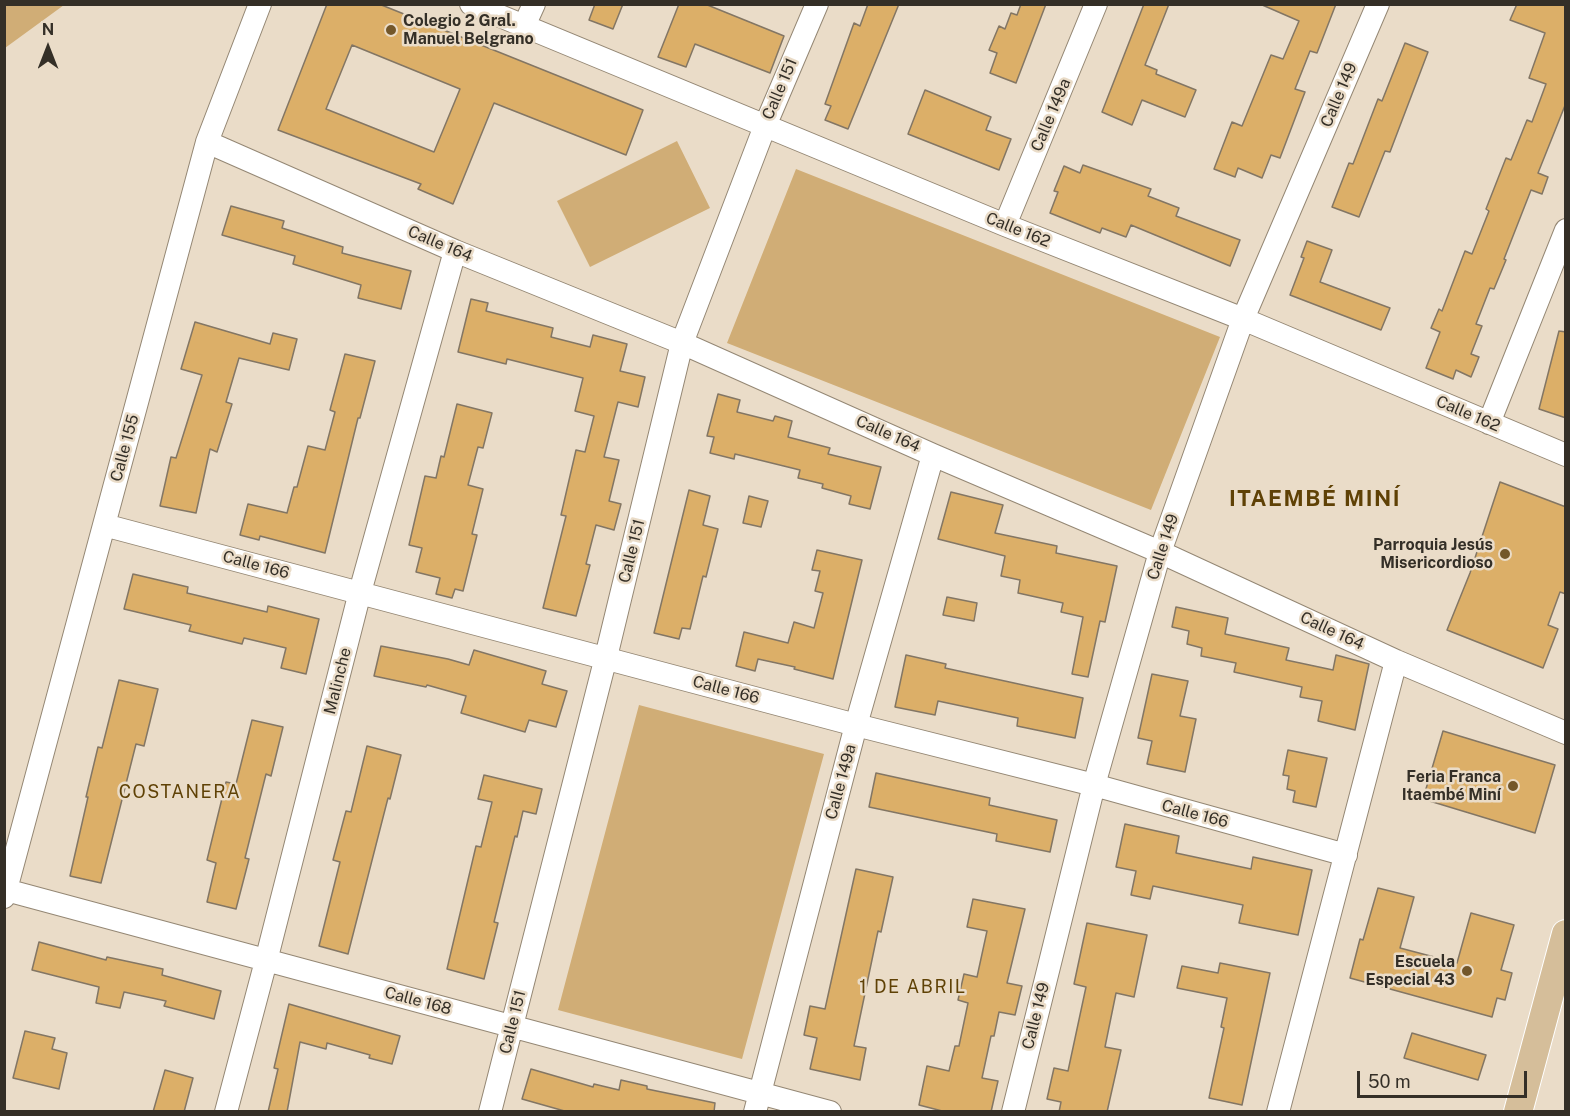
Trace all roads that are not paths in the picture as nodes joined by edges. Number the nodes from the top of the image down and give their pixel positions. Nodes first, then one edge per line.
1 (260, 4) edge
2 (471, 4) edge
3 (534, 4) edge
4 (817, 4) edge
5 (1096, 4) edge
6 (1378, 4) edge
7 (524, 26) junction
8 (765, 126) junction
9 (207, 142) junction
10 (1005, 225) junction
11 (1566, 230) edge
12 (455, 251) junction
13 (1243, 319) junction
14 (682, 343) junction
15 (1489, 423) junction
16 (933, 454) junction
17 (1566, 455) edge
18 (104, 525) junction
19 (1160, 552) junction
20 (360, 592) junction
21 (606, 657) junction
22 (1396, 661) junction
23 (856, 725) junction
24 (1566, 733) edge
25 (1094, 786) junction
26 (1347, 855) junction
27 (5, 894) edge
28 (1566, 934) edge
29 (266, 962) junction
30 (513, 1026) junction
31 (758, 1103) edge
32 (226, 1112) edge
33 (490, 1112) edge
34 (830, 1112) edge
35 (1013, 1112) edge
36 (1278, 1112) edge
37 (1518, 1112) edge

1 - 9 street, Calle 155
2 - 7 street, Calle 162
3 - 7 street
4 - 8 street, Calle 151
5 - 10 street, Calle 149a
6 - 13 street, Calle 149
7 - 8 street, Calle 162
8 - 10 street, Calle 162
8 - 14 street, Calle 151
9 - 12 street, Calle 164
9 - 18 street, Calle 155
10 - 13 street, Calle 162
11 - 15 street
12 - 14 street, Calle 164
12 - 20 street, Malinche
13 - 15 street, Calle 162
13 - 19 street, Calle 149
14 - 16 street, Calle 164
14 - 21 street, Calle 151
15 - 17 street, Calle 162
16 - 19 street, Calle 164
16 - 23 street, Calle 149a
18 - 20 street, Calle 166
18 - 27 street, Calle 155
19 - 22 street, Calle 164
19 - 25 street, Calle 149
20 - 21 street, Calle 166
20 - 29 street, Malinche
21 - 23 street, Calle 166
21 - 30 street, Calle 151
22 - 24 street, Calle 164
22 - 26 street
23 - 25 street, Calle 166
23 - 31 street, Calle 149a
25 - 26 street, Calle 166
25 - 35 street, Calle 149
26 - 36 street
27 - 29 street, Calle 168
28 - 37 main road
29 - 30 street, Calle 168
29 - 32 street, Malinche
30 - 31 street, Calle 168
30 - 33 street, Calle 151
31 - 34 street, Calle 168

